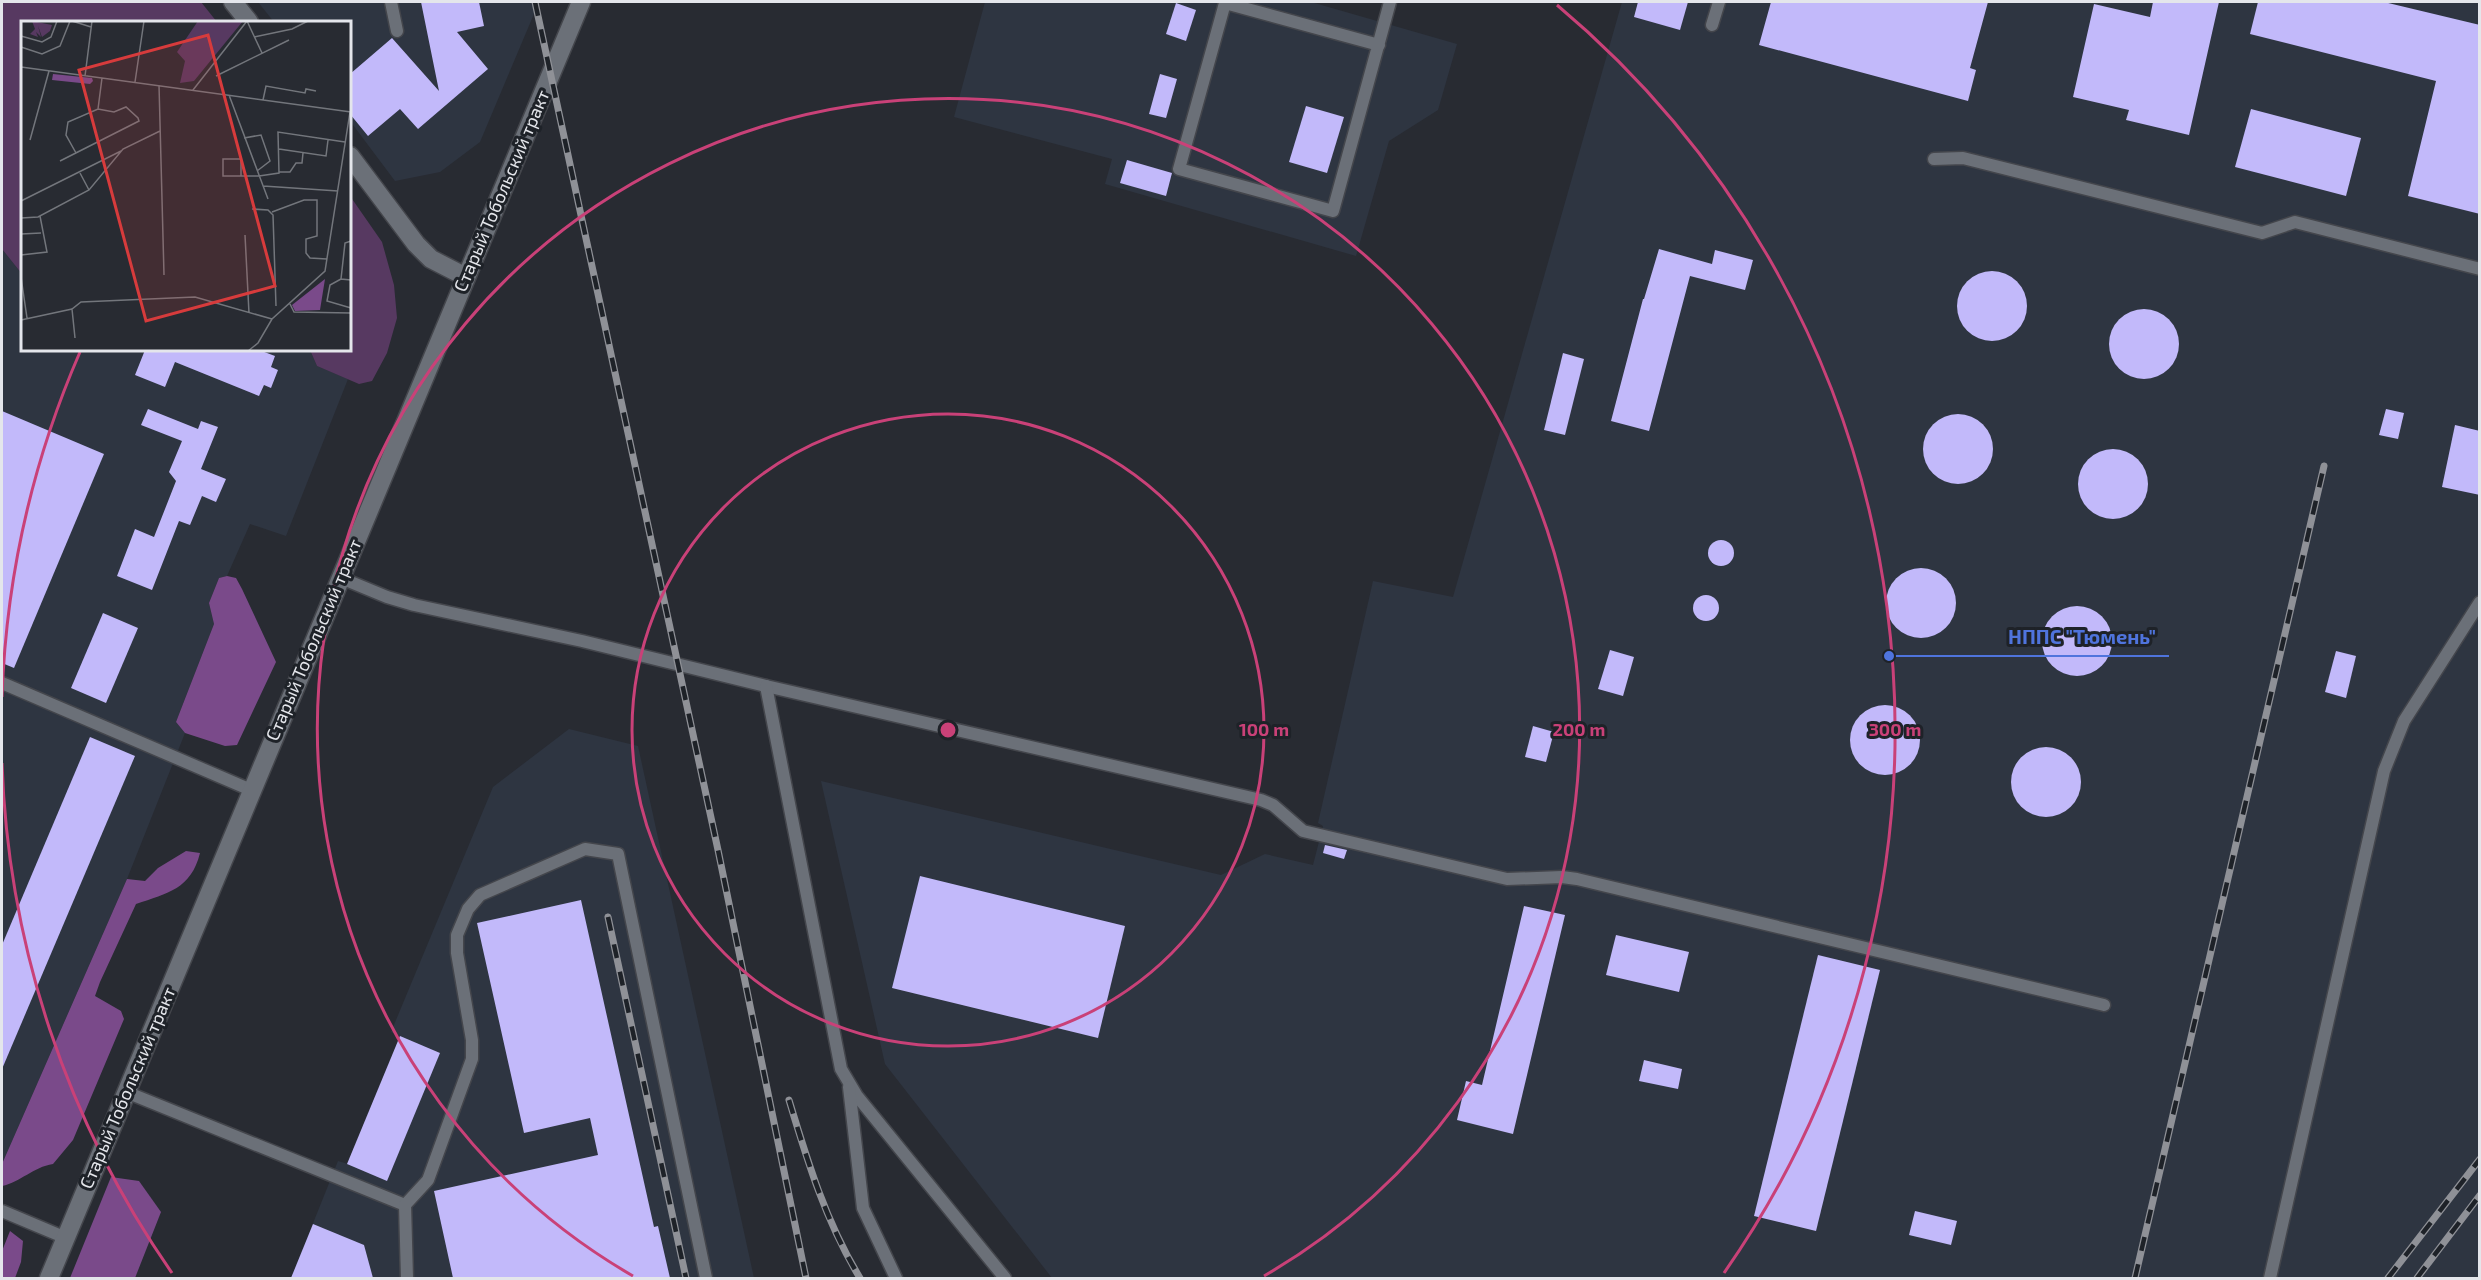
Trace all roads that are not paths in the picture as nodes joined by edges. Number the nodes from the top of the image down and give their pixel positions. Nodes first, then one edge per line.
1 (233, 2) edge
2 (391, 2) edge
3 (581, 2) edge
4 (1390, 2) edge
5 (1719, 2) edge
6 (248, 21) edge
7 (1712, 25) dead end
8 (397, 31) dead end
9 (1379, 45) junction
10 (351, 157) edge
11 (1934, 159) dead end
12 (2480, 269) edge
13 (466, 277) junction
14 (341, 578) junction
15 (2480, 602) edge
16 (2, 683) edge
17 (765, 686) junction
18 (251, 790) junction
19 (2104, 1005) dead end
20 (849, 1084) junction
21 (126, 1092) junction
22 (405, 1205) junction
23 (2, 1211) edge
24 (66, 1238) junction
25 (49, 1278) edge
26 (407, 1278) edge
27 (706, 1278) edge
28 (896, 1278) edge
29 (1005, 1278) edge
30 (2270, 1278) edge

1 - 6 street
2 - 8 lane
3 - 13 street, Старый Тобольский тракт
4 - 9 lane
5 - 7 lane
9 - 9 lane
10 - 13 street
11 - 12 lane
13 - 14 street, Старый Тобольский тракт
14 - 17 lane
14 - 18 street, Старый Тобольский тракт
15 - 30 lane
16 - 18 lane
17 - 19 lane
17 - 20 lane
18 - 21 street, Старый Тобольский тракт
20 - 28 lane
20 - 29 lane
21 - 22 lane
21 - 24 street, Старый Тобольский тракт
22 - 26 lane
22 - 27 lane
23 - 24 lane
24 - 25 street, Старый Тобольский тракт

